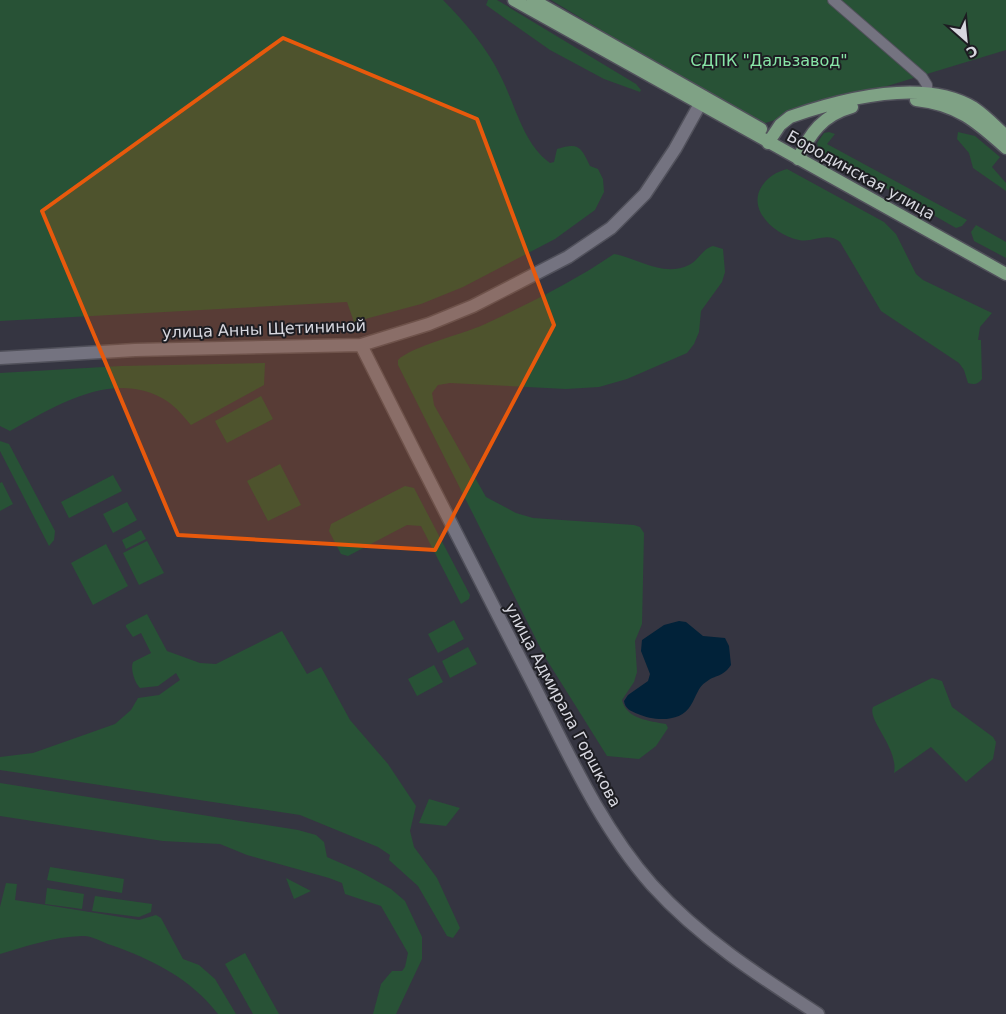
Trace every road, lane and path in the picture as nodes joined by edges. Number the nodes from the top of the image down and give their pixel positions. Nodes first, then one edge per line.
1 (514, 0) edge
2 (532, 0) edge
3 (833, 0) edge
4 (928, 97) junction
5 (701, 101) junction
6 (1006, 136) edge
7 (770, 139) junction
8 (1006, 148) edge
9 (800, 156) junction
10 (1006, 265) edge
11 (1006, 274) edge
12 (361, 345) junction
13 (0, 358) edge
14 (818, 1014) edge

1 - 5 main road
2 - 5 main road
3 - 4 street
4 - 6 main road
4 - 7 main road
4 - 8 main road
4 - 9 main road
5 - 7 main road, Бородинская улица
5 - 12 main road, улица Анны Щетининой
7 - 9 main road, Бородинская улица
9 - 10 main road, Бородинская улица
9 - 11 main road, Бородинская улица
12 - 13 main road, улица Анны Щетининой
12 - 14 main road, улица Адмирала Горшкова

